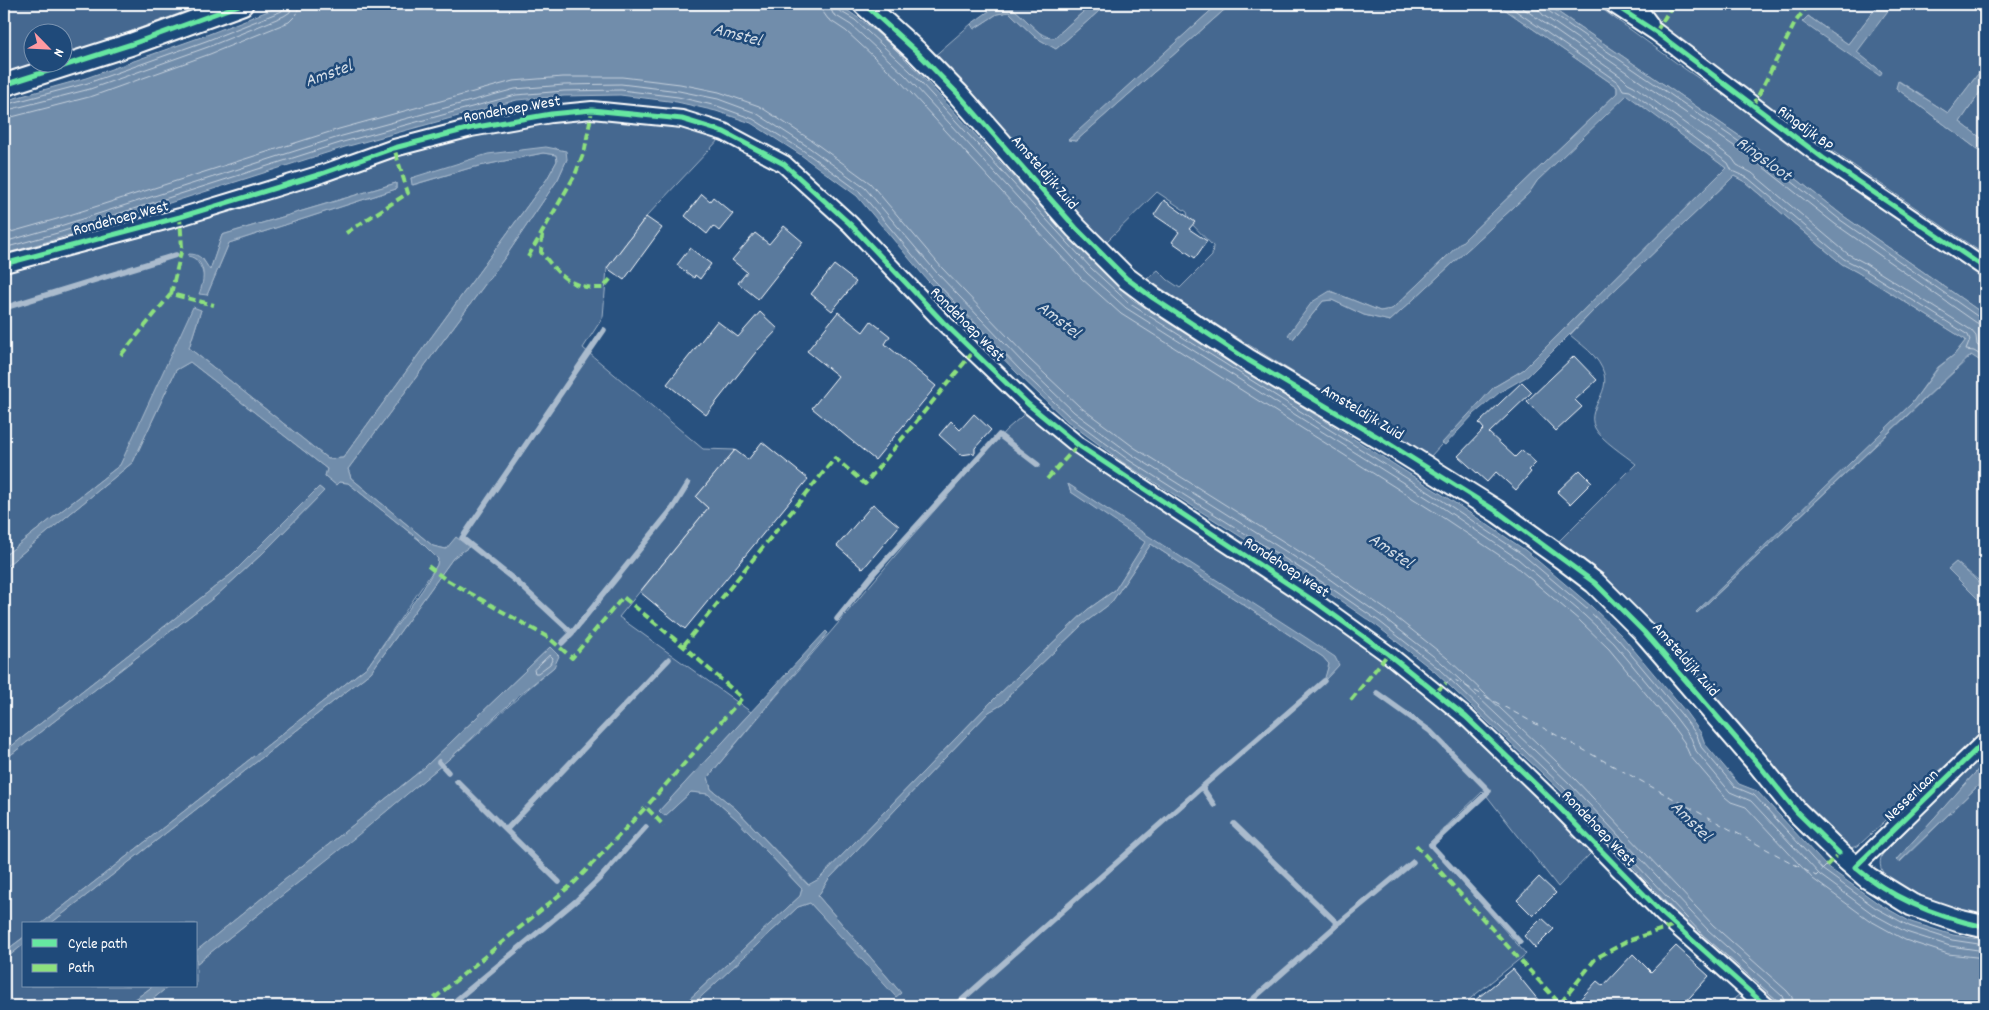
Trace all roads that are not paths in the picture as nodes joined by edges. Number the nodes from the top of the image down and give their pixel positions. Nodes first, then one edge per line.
1 (242, 4) edge
2 (864, 4) edge
3 (1613, 4) edge
4 (1635, 4) edge
5 (1656, 32) junction
6 (4, 85) edge
7 (4, 264) edge
8 (1985, 268) edge
9 (1985, 741) edge
10 (1855, 867) junction
11 (1985, 927) edge
12 (1766, 1006) edge

1 - 6 street
2 - 10 street, Amsteldijk Zuid
3 - 5 street, Ringdijk BP
4 - 5 street, Ringdijk BP
5 - 8 street, Ringdijk BP
7 - 12 street, Rondehoep West
9 - 10 street, Nesserlaan
10 - 11 street, Amsteldijk Zuid

